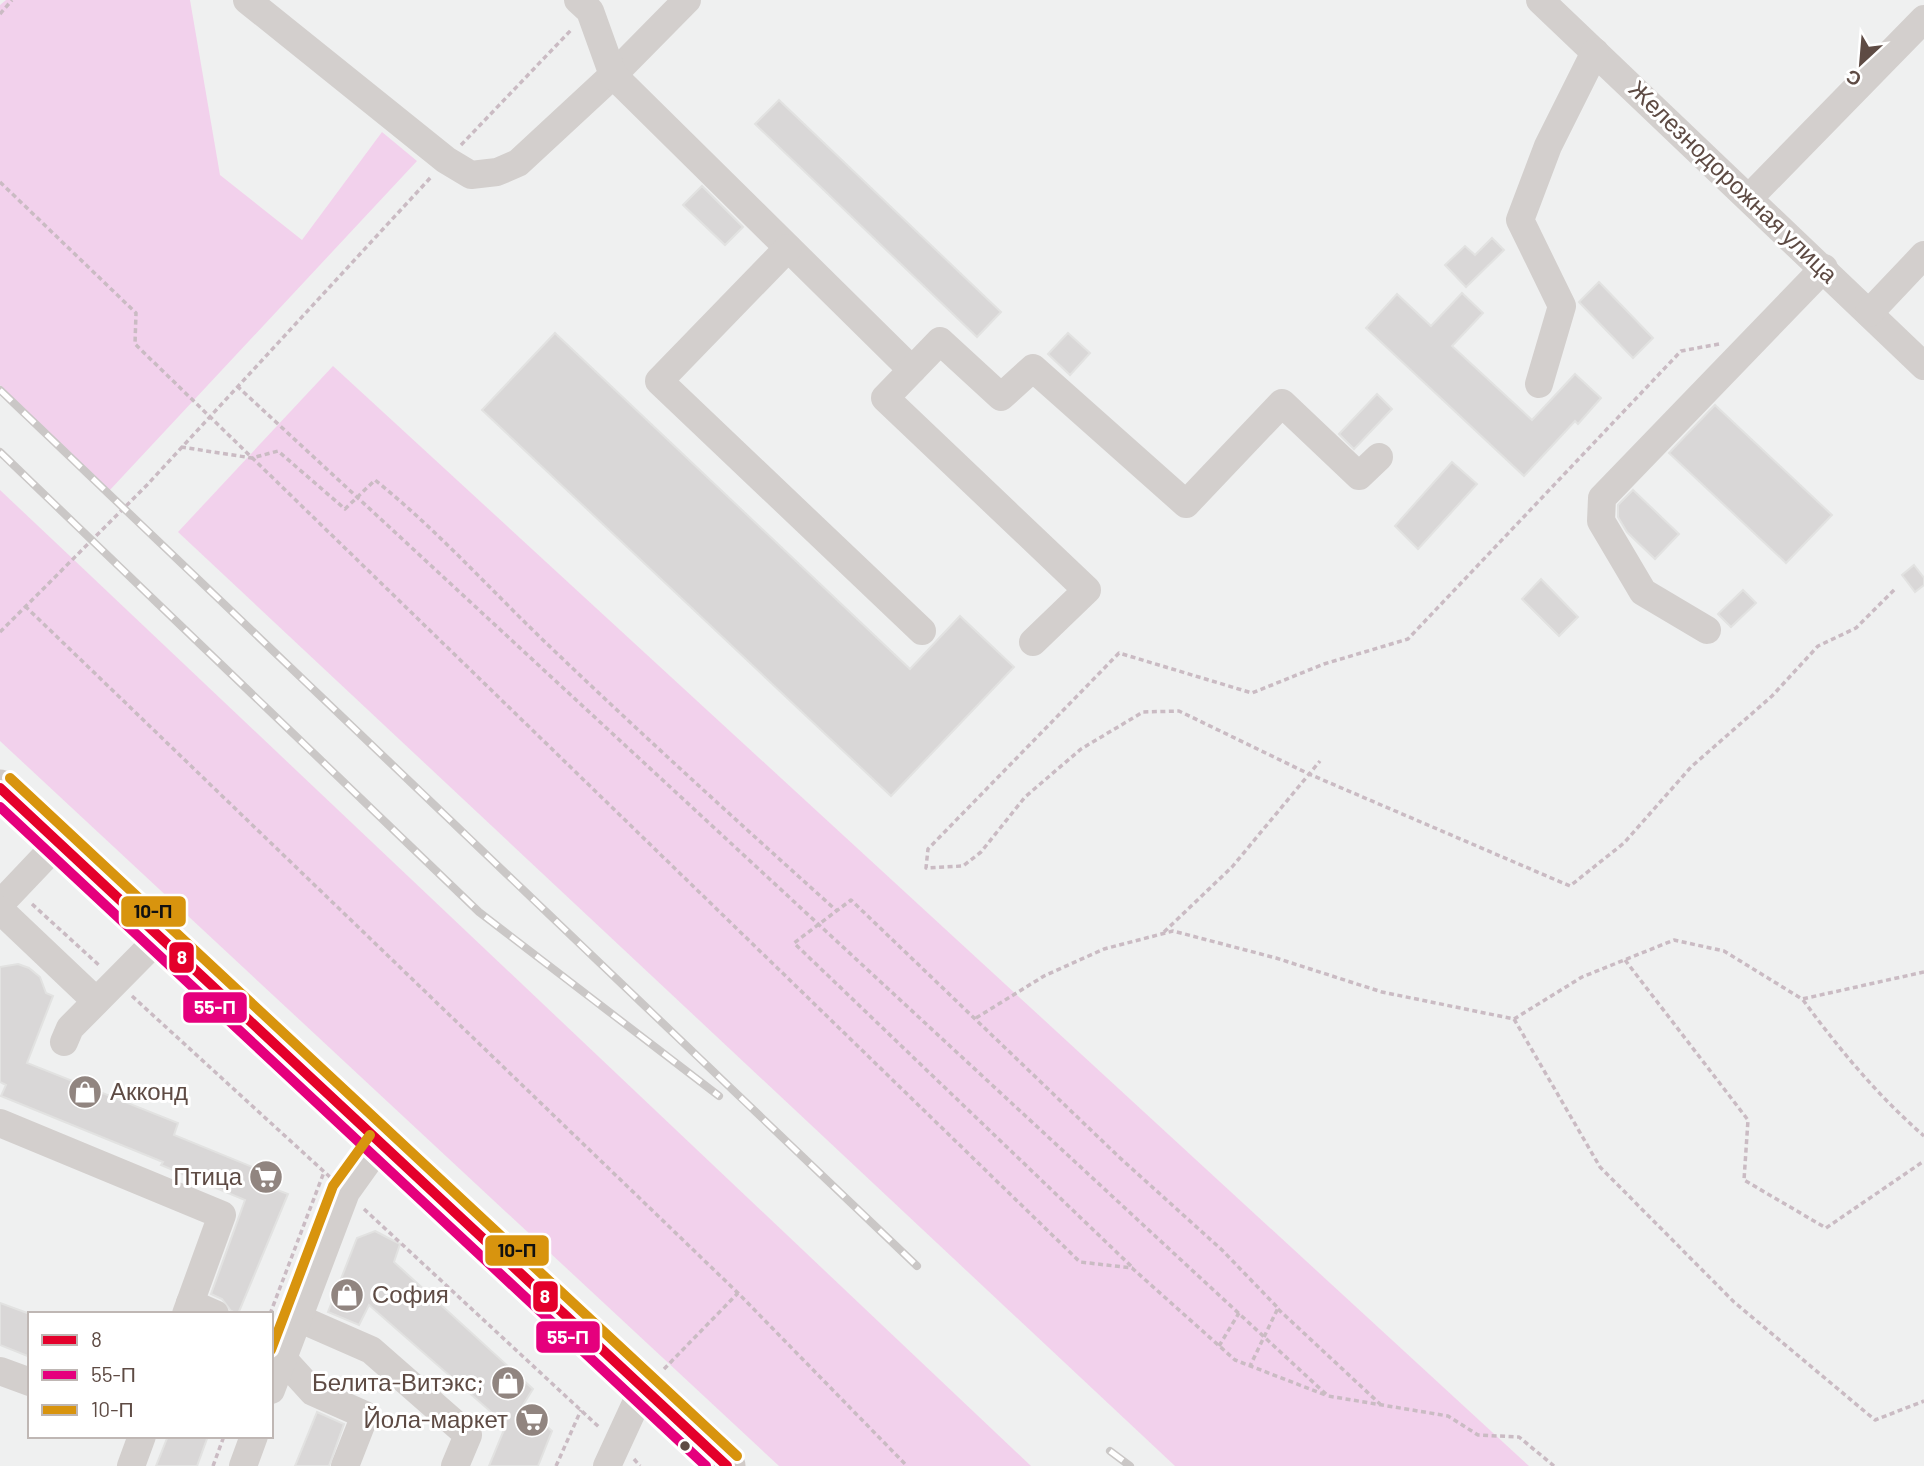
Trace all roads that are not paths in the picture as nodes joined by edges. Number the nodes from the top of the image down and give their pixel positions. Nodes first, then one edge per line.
1 (247, 0) edge
2 (687, 0) edge
3 (1540, 0) edge
4 (584, 5) edge
5 (1924, 19) edge
6 (1595, 52) junction
7 (613, 75) junction
8 (1750, 197) junction
9 (788, 248) junction
10 (1924, 255) edge
11 (1824, 268) junction
12 (1869, 313) junction
13 (1924, 366) edge
14 (912, 370) junction
15 (1539, 384) dead end
16 (1379, 457) dead end
17 (1707, 630) dead end
18 (922, 631) dead end
19 (1033, 642) dead end
20 (0, 788) edge
21 (58, 843) junction
22 (5, 901) edge
23 (160, 937) junction
24 (96, 1001) junction
25 (64, 1042) dead end
26 (0, 1122) edge
27 (381, 1143) junction
28 (197, 1310) edge
29 (298, 1318) junction
30 (281, 1347) edge
31 (0, 1371) edge
32 (28, 1381) edge
33 (273, 1381) edge
34 (658, 1383) junction
35 (141, 1438) edge
36 (253, 1438) edge
37 (612, 1455) edge
38 (131, 1466) edge
39 (243, 1466) edge
40 (345, 1466) edge
41 (455, 1466) edge
42 (727, 1466) edge

1 - 7 street
2 - 7 street
3 - 6 street, Железнодорожная улица
4 - 7 street
5 - 8 street
6 - 8 street, Железнодорожная улица
6 - 15 street
7 - 9 street
8 - 11 street, Железнодорожная улица
9 - 14 street
9 - 18 street
10 - 12 street
11 - 12 street, Железнодорожная улица
11 - 17 street
12 - 13 street, Железнодорожная улица
14 - 16 street
14 - 19 street
20 - 21 main road
21 - 22 street
21 - 23 main road
22 - 24 street
23 - 24 street
23 - 27 main road
24 - 25 street
26 - 28 street
27 - 29 street
27 - 34 main road
29 - 30 street
29 - 41 street
30 - 33 street
30 - 40 street
31 - 32 street
34 - 37 street
34 - 42 main road
35 - 38 street
36 - 39 street

